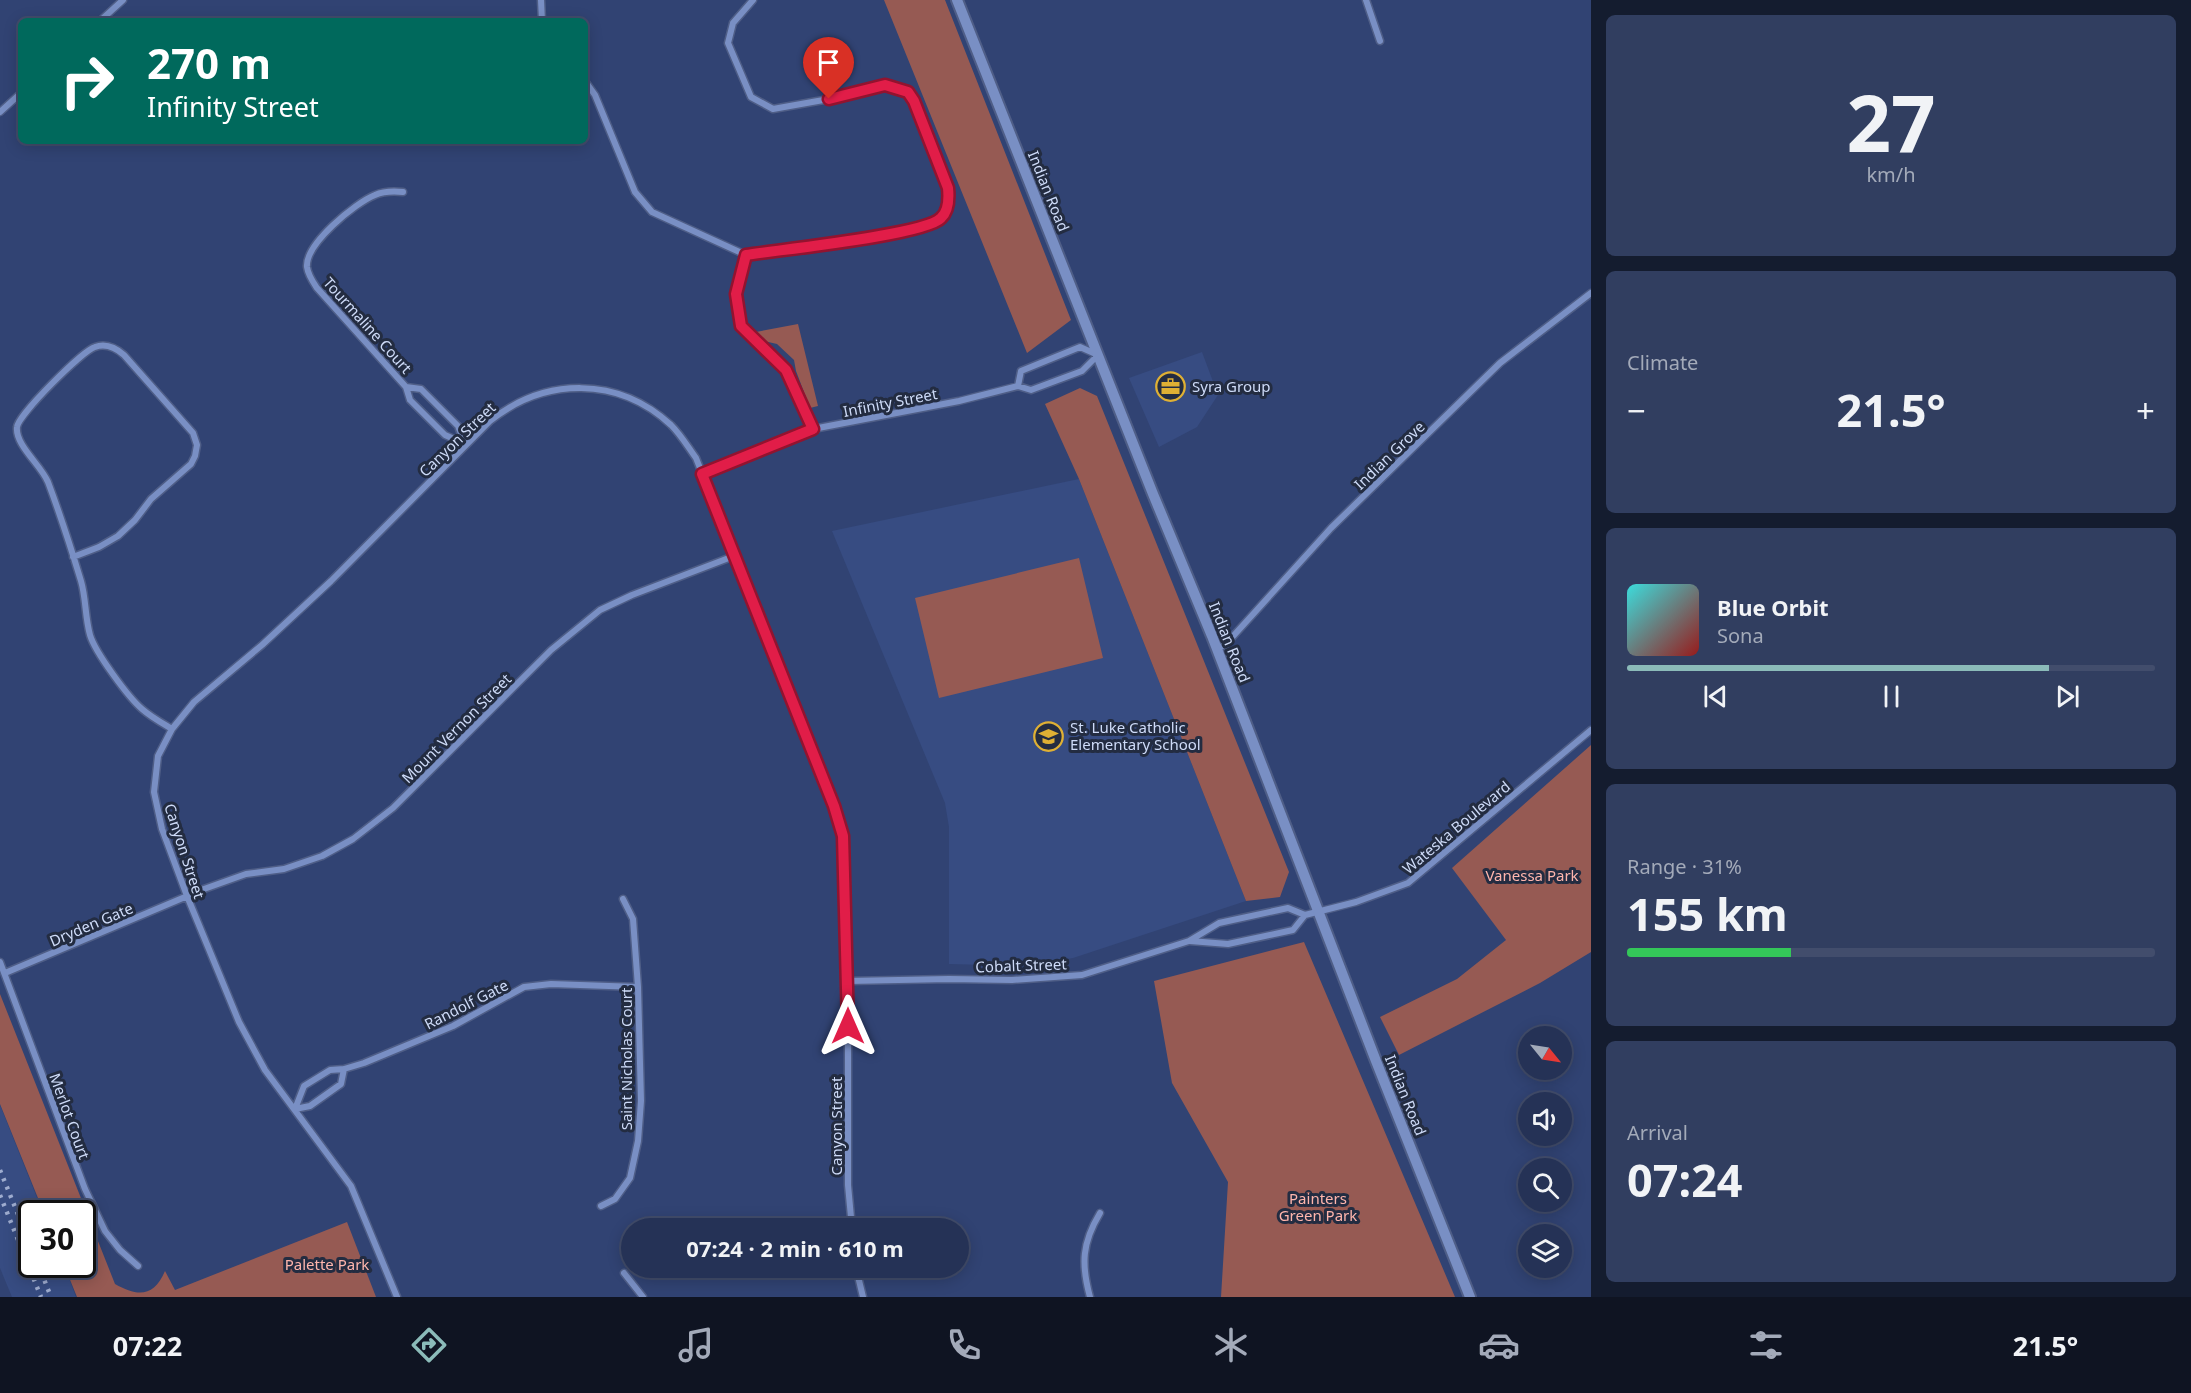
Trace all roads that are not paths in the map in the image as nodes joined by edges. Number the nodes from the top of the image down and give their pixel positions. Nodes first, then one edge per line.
1 (123, 0) edge
2 (541, 0) edge
3 (753, 0) edge
4 (957, 0) edge
5 (1366, 0) edge
6 (103, 18) edge
7 (542, 18) edge
8 (1380, 40) dead end
9 (588, 85) edge
10 (18, 96) edge
11 (0, 112) edge
12 (403, 192) dead end
13 (746, 255) junction
14 (1591, 293) edge
15 (1098, 355) junction
16 (1018, 386) junction
17 (406, 387) junction
18 (813, 429) junction
19 (465, 444) junction
20 (702, 474) junction
21 (734, 556) junction
22 (73, 557) junction
23 (1217, 650) junction
24 (172, 729) junction
25 (1591, 730) edge
26 (187, 896) junction
27 (623, 899) dead end
28 (1320, 913) junction
29 (1305, 915) junction
30 (1189, 941) junction
31 (0, 962) edge
32 (5, 973) junction
33 (848, 981) junction
34 (638, 987) junction
35 (344, 1069) junction
36 (295, 1109) junction
37 (601, 1206) dead end
38 (1100, 1214) dead end
39 (851, 1218) edge
40 (138, 1266) dead end
41 (628, 1278) edge
42 (858, 1278) edge
43 (397, 1297) edge
44 (643, 1297) edge
45 (863, 1297) edge
46 (1090, 1297) edge
47 (1470, 1297) edge

1 - 6 street
2 - 7 street
3 - 13 street
4 - 15 street, Indian Road
5 - 8 street
9 - 13 street
10 - 11 street
12 - 17 street, Tourmaline Court
13 - 18 street
14 - 23 street, Indian Grove
15 - 16 street, Infinity Street
15 - 16 street
15 - 23 street, Indian Road
16 - 18 street, Infinity Street
17 - 19 street, Tourmaline Court
17 - 19 street, Tourmaline Court
18 - 20 street, Infinity Street
19 - 20 street, Canyon Street
19 - 24 street, Canyon Street
20 - 21 street, Canyon Street
21 - 26 street, Mount Vernon Street
21 - 33 street, Canyon Street
22 - 22 street
22 - 24 street
23 - 28 street, Indian Road
24 - 26 street, Canyon Street
25 - 28 street, Wateska Boulevard
26 - 32 street, Dryden Gate
26 - 36 street, Canyon Street
27 - 34 street, Saint Nicholas Court
28 - 29 street, Cobalt Street
28 - 47 street, Indian Road
29 - 30 street, Cobalt Street
29 - 30 street, Cobalt Street
30 - 33 street, Cobalt Street
31 - 32 street, Merlot Court
32 - 40 street, Merlot Court
33 - 39 street, Canyon Street
34 - 35 street, Randolf Gate
34 - 37 street, Saint Nicholas Court
35 - 36 street
35 - 36 street, Randolf Gate
36 - 43 street, Canyon Street
38 - 46 street
41 - 44 street
42 - 45 street

